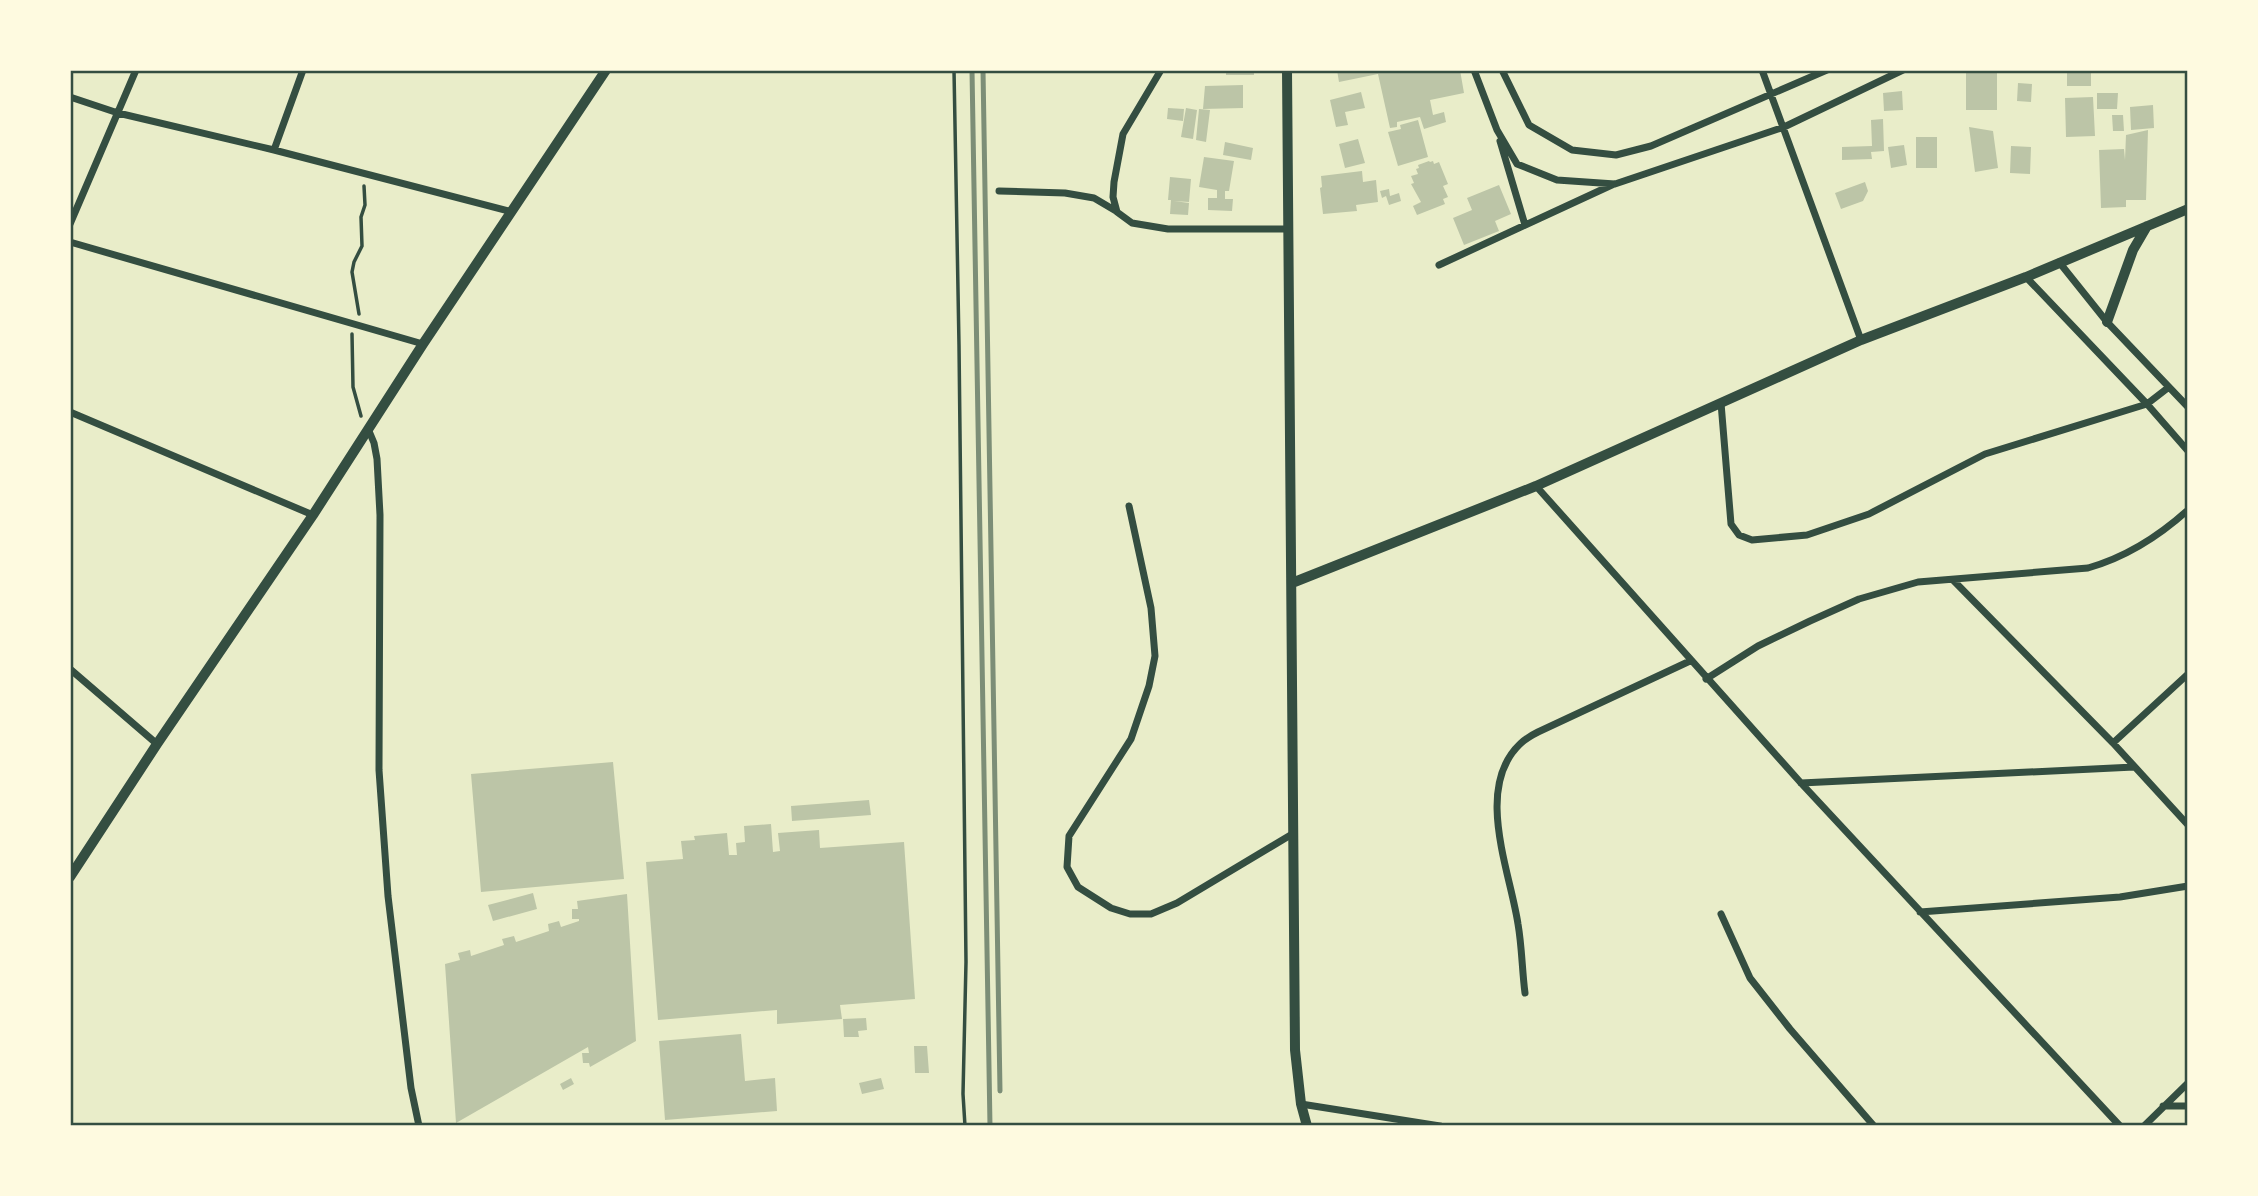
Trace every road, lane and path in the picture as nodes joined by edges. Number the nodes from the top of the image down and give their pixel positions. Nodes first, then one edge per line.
1 (136, 70) edge
2 (303, 70) edge
3 (606, 70) edge
4 (954, 70) edge
5 (1161, 70) edge
6 (1287, 70) edge
7 (1474, 70) edge
8 (1502, 70) edge
9 (1762, 70) edge
10 (1827, 70) edge
11 (1903, 70) edge
12 (1772, 94) junction
13 (70, 97) edge
14 (118, 114) junction
15 (1784, 127) junction
16 (1497, 130) junction
17 (274, 150) junction
18 (363, 173) junction
19 (1615, 184) junction
20 (999, 191) dead end
21 (2188, 209) edge
22 (512, 212) junction
23 (1117, 212) junction
24 (70, 224) edge
25 (1525, 225) junction
26 (2147, 226) junction
27 (1289, 229) junction
28 (70, 242) edge
29 (2059, 262) junction
30 (1439, 265) dead end
31 (2026, 277) junction
32 (2107, 322) junction
33 (352, 323) junction
34 (361, 326) junction
35 (1861, 341) junction
36 (423, 344) junction
37 (2169, 387) junction
38 (1721, 403) junction
39 (2147, 404) junction
40 (2188, 407) edge
41 (70, 412) edge
42 (369, 430) junction
43 (2188, 451) edge
44 (1536, 486) junction
45 (1129, 506) dead end
46 (2188, 510) edge
47 (313, 515) junction
48 (1953, 580) junction
49 (1292, 583) junction
50 (1690, 661) junction
51 (70, 669) edge
52 (2188, 674) edge
53 (1706, 679) junction
54 (2113, 743) junction
55 (157, 744) junction
56 (2134, 767) junction
57 (1801, 783) junction
58 (2186, 821) edge
59 (1294, 832) junction
60 (70, 877) edge
61 (2188, 886) edge
62 (1920, 912) junction
63 (1721, 914) dead end
64 (1525, 993) dead end
65 (2188, 1083) edge
66 (1301, 1104) junction
67 (2163, 1106) junction
68 (2188, 1106) edge
69 (419, 1126) edge
70 (965, 1126) edge
71 (1307, 1126) edge
72 (1440, 1126) edge
73 (1874, 1126) edge
74 (2120, 1126) edge
75 (2144, 1126) edge

1 - 14 street
2 - 17 street
3 - 22 street
4 - 70 path
5 - 23 street
6 - 27 street
7 - 16 street
8 - 12 street
9 - 12 street
10 - 12 street
11 - 15 street
12 - 15 street
13 - 14 street
14 - 17 street
14 - 24 street
15 - 19 street
15 - 35 street
16 - 19 street
16 - 25 street
17 - 18 street
18 - 22 street
18 - 34 path
19 - 25 street
20 - 23 street
21 - 26 street
22 - 36 street
23 - 27 street
25 - 30 street
26 - 29 street
26 - 32 street
27 - 49 street
28 - 33 street
29 - 31 street
29 - 32 street
31 - 35 street
31 - 39 street
32 - 37 street
33 - 34 street
33 - 42 path
34 - 36 street
35 - 38 street
36 - 42 street
37 - 39 street
37 - 40 street
38 - 39 street
38 - 44 street
39 - 43 street
41 - 47 street
42 - 47 street
42 - 69 street
44 - 49 street
44 - 50 street
45 - 59 street
46 - 48 street
47 - 55 street
48 - 53 street
48 - 54 street
49 - 59 street
50 - 53 street
50 - 64 street
51 - 55 street
52 - 54 street
53 - 57 street
54 - 56 street
55 - 60 street
56 - 57 street
56 - 58 street
57 - 62 street
59 - 66 street
61 - 62 street
62 - 74 street
63 - 73 street
65 - 67 street
66 - 71 street
66 - 72 street
67 - 68 street
67 - 75 street

